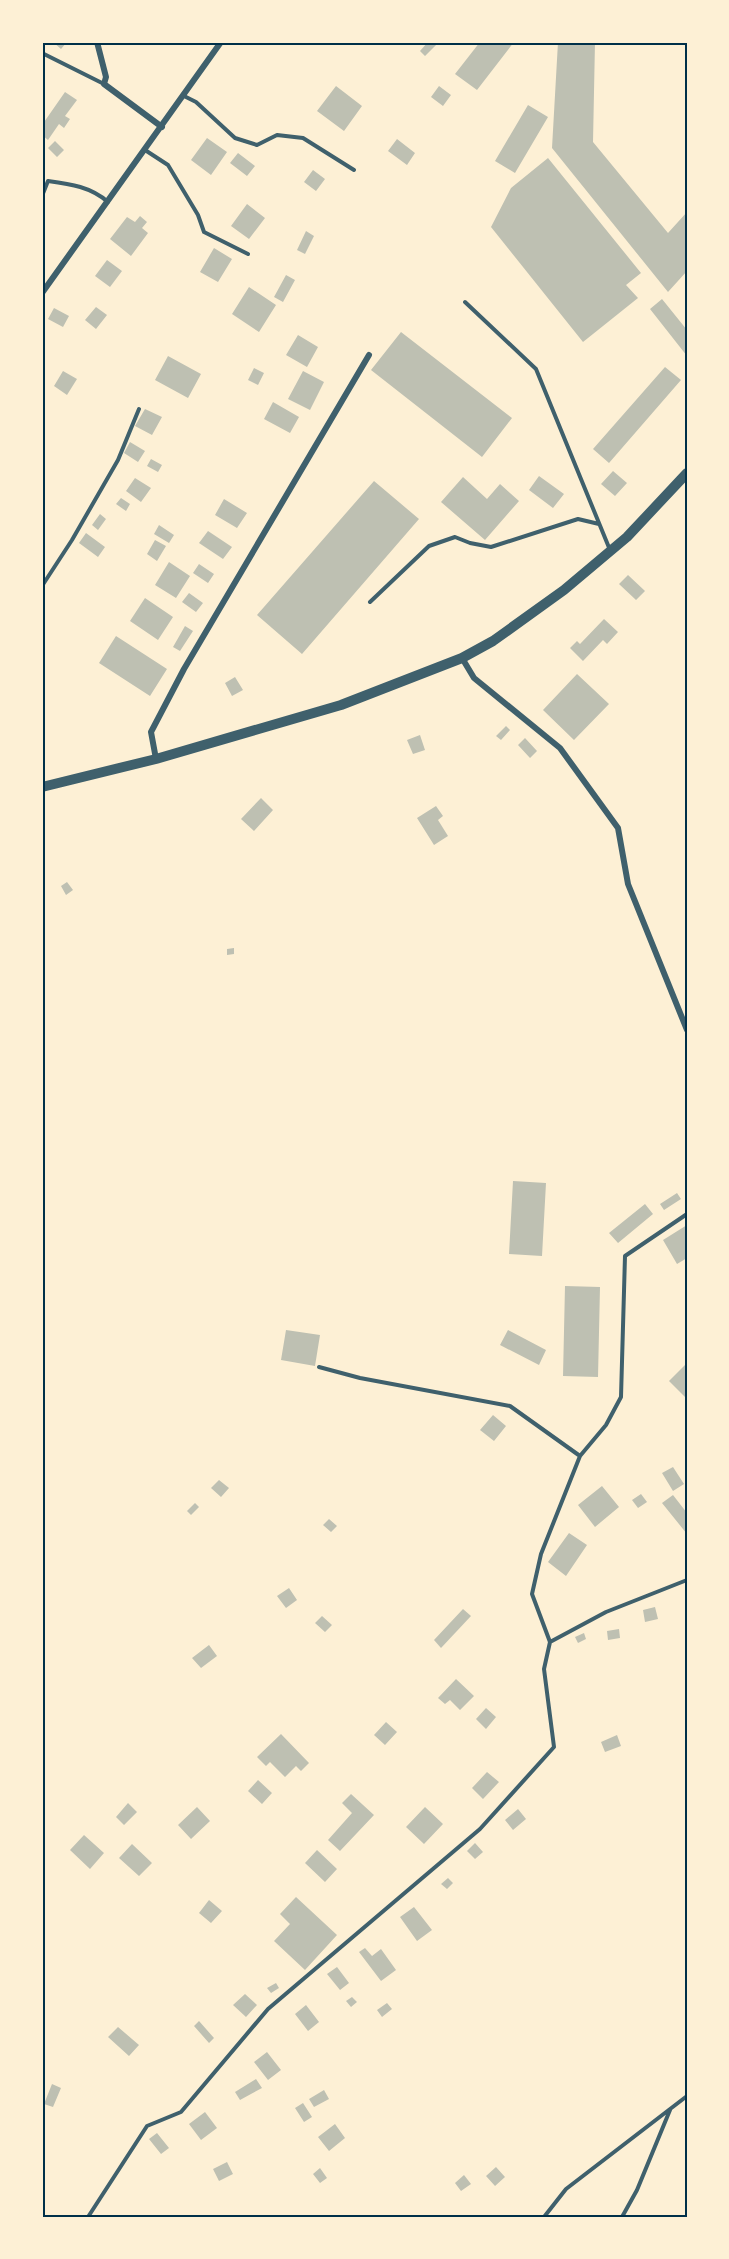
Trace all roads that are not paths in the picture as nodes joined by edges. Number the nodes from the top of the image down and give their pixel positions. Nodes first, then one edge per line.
1 (98, 42) edge
2 (221, 42) edge
3 (42, 53) edge
4 (104, 84) junction
5 (184, 96) junction
6 (162, 127) junction
7 (145, 150) junction
8 (354, 170) dead end
9 (42, 196) edge
10 (109, 202) junction
11 (248, 254) dead end
12 (42, 293) edge
13 (465, 302) dead end
14 (369, 356) dead end
15 (139, 409) dead end
16 (687, 473) edge
17 (599, 524) junction
18 (610, 551) junction
19 (42, 586) edge
20 (370, 602) dead end
21 (462, 658) junction
22 (156, 759) junction
23 (42, 787) edge
24 (687, 1030) edge
25 (687, 1214) edge
26 (319, 1367) dead end
27 (580, 1456) junction
28 (687, 1580) edge
29 (550, 1642) junction
30 (687, 2096) edge
31 (670, 2109) junction
32 (88, 2217) edge
33 (544, 2217) edge
34 (622, 2217) edge

1 - 4 street
2 - 5 street
3 - 4 lane
4 - 6 street
5 - 6 street
5 - 8 lane
6 - 7 street
7 - 10 street
7 - 11 lane
9 - 10 lane
10 - 12 street
13 - 17 lane
14 - 22 street
15 - 19 lane
16 - 18 street
17 - 18 lane
17 - 20 lane
18 - 21 street
21 - 22 street
21 - 24 street
22 - 23 street
25 - 27 lane
26 - 27 lane
27 - 29 lane
28 - 29 lane
29 - 32 lane
30 - 31 lane
31 - 33 lane
31 - 34 lane

